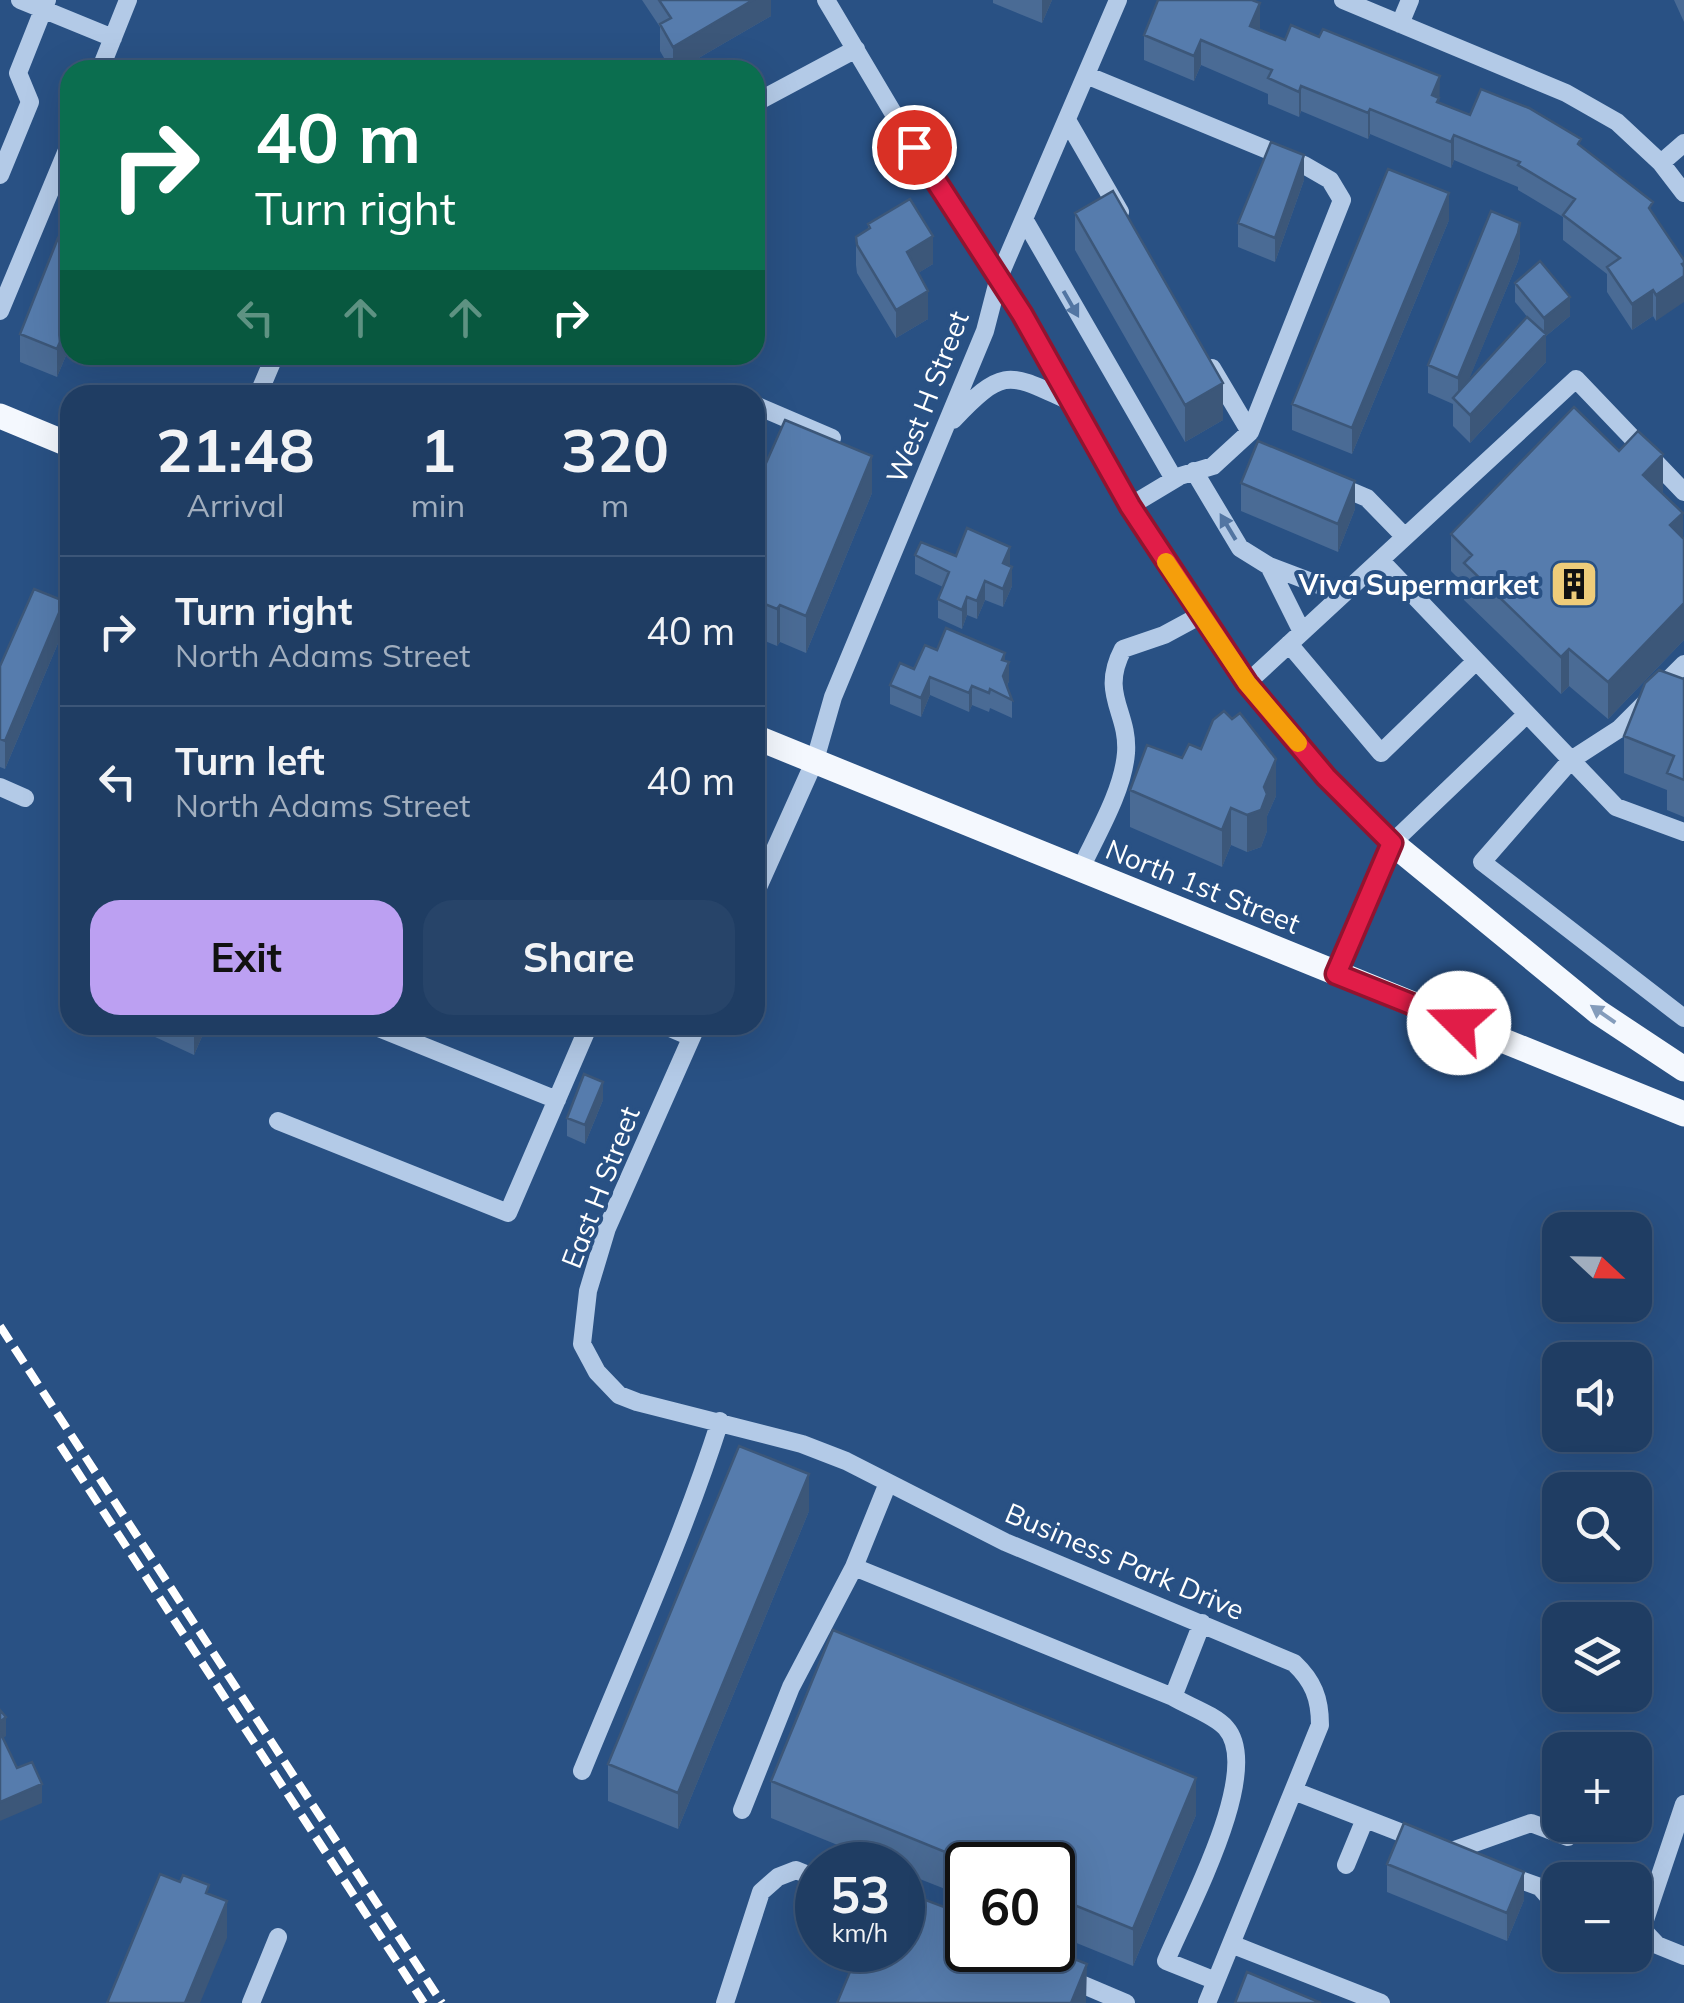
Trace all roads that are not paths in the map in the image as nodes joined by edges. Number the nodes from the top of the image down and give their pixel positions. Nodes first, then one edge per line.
1 (20, 0) edge
2 (128, 0) edge
3 (826, 0) edge
4 (1118, 0) edge
5 (1343, 0) edge
6 (1410, 0) edge
7 (45, 5) edge
8 (1400, 24) junction
9 (113, 38) junction
10 (856, 48) junction
11 (104, 60) edge
12 (1086, 75) junction
13 (765, 98) edge
14 (1067, 120) junction
15 (1684, 143) edge
16 (1660, 163) junction
17 (60, 167) edge
18 (0, 176) edge
19 (1684, 194) edge
20 (1024, 219) junction
21 (1128, 226) edge
22 (999, 277) junction
23 (0, 311) edge
24 (1199, 346) edge
25 (1076, 404) junction
26 (765, 410) edge
27 (0, 416) edge
28 (946, 427) junction
29 (832, 438) edge
30 (60, 441) edge
31 (1246, 443) junction
32 (1194, 471) junction
33 (1318, 478) edge
34 (1174, 479) junction
35 (1684, 492) edge
36 (1130, 506) junction
37 (1405, 537) junction
38 (1380, 560) junction
39 (1269, 566) junction
40 (1343, 594) junction
41 (1201, 616) junction
42 (1295, 638) junction
43 (1476, 660) junction
44 (1684, 664) edge
45 (1247, 683) junction
46 (1527, 714) junction
47 (765, 741) edge
48 (815, 760) junction
49 (1572, 760) junction
50 (0, 787) edge
51 (25, 798) dead end
52 (1684, 832) edge
53 (1392, 843) junction
54 (1082, 868) junction
55 (765, 872) edge
56 (1336, 974) junction
57 (1684, 1018) edge
58 (396, 1035) edge
59 (584, 1035) edge
60 (692, 1035) edge
61 (1684, 1068) edge
62 (556, 1100) junction
63 (1684, 1114) edge
64 (278, 1121) dead end
65 (597, 1372) joint
66 (720, 1421) junction
67 (888, 1483) junction
68 (854, 1566) junction
69 (1202, 1623) junction
70 (1173, 1697) junction
71 (582, 1772) dead end
72 (1294, 1791) junction
73 (1684, 1804) edge
74 (742, 1810) dead end
75 (1365, 1819) junction
76 (1542, 1828) edge
77 (1449, 1852) junction
78 (1346, 1865) dead end
79 (795, 1870) edge
80 (1542, 1890) edge
81 (278, 1937) dead end
82 (1231, 1944) junction
83 (1684, 1956) edge
84 (1051, 1972) edge
85 (1216, 1981) junction
86 (251, 2003) edge
87 (724, 2003) edge
88 (1126, 2003) edge
89 (1207, 2003) edge
90 (1381, 2003) edge

1 - 7 street
2 - 9 street
3 - 10 street
4 - 12 street, West H Street
5 - 8 street
6 - 8 street
7 - 9 street
7 - 18 street
8 - 16 street
9 - 11 street
10 - 13 street
10 - 22 street
12 - 14 street, West H Street
12 - 31 street
14 - 20 street, West H Street
14 - 21 street
15 - 16 street
16 - 19 street
17 - 23 street
20 - 22 street, West H Street
20 -> 34 street
22 - 25 street
22 - 28 street, West H Street
24 - 31 street
25 - 28 street
25 - 36 street
26 - 29 street
27 - 30 main road
28 - 48 street, West H Street
31 - 32 street
32 - 34 street
39 -> 32 street
33 - 37 street
34 - 36 street
35 - 37 street
36 - 41 street
37 - 38 street
38 - 40 street
38 - 43 street
39 - 40 street
39 - 42 street
40 - 42 street
41 - 45 street
41 - 54 street
42 - 43 street
42 - 45 street
43 - 46 street
44 - 49 street
45 - 53 street
46 - 49 street
46 - 53 street
47 - 48 main road, North 1st Street
48 - 54 main road, North 1st Street
48 - 55 street
49 - 52 street
49 - 57 street
50 - 51 street
53 - 56 street
61 -> 53 main road
54 - 56 main road, North 1st Street
56 - 63 main road, North 1st Street
58 - 62 street
59 - 62 street
60 - 65 street, East H Street
62 - 64 street
65 - 66 street, Business Park Drive
66 - 67 street, Business Park Drive
66 - 71 street
67 - 68 street
67 - 69 street, Business Park Drive
68 - 70 street
68 - 74 street
69 - 70 street
69 - 72 street, Business Park Drive
70 - 85 street
72 - 75 street
72 - 82 street, Business Park Drive
73 - 83 street
75 - 77 street
75 - 78 street
76 - 77 street
77 - 80 street
79 - 87 street
81 - 86 street
82 - 85 street, Business Park Drive
82 - 90 street
84 - 88 street
85 - 89 street, Business Park Drive

